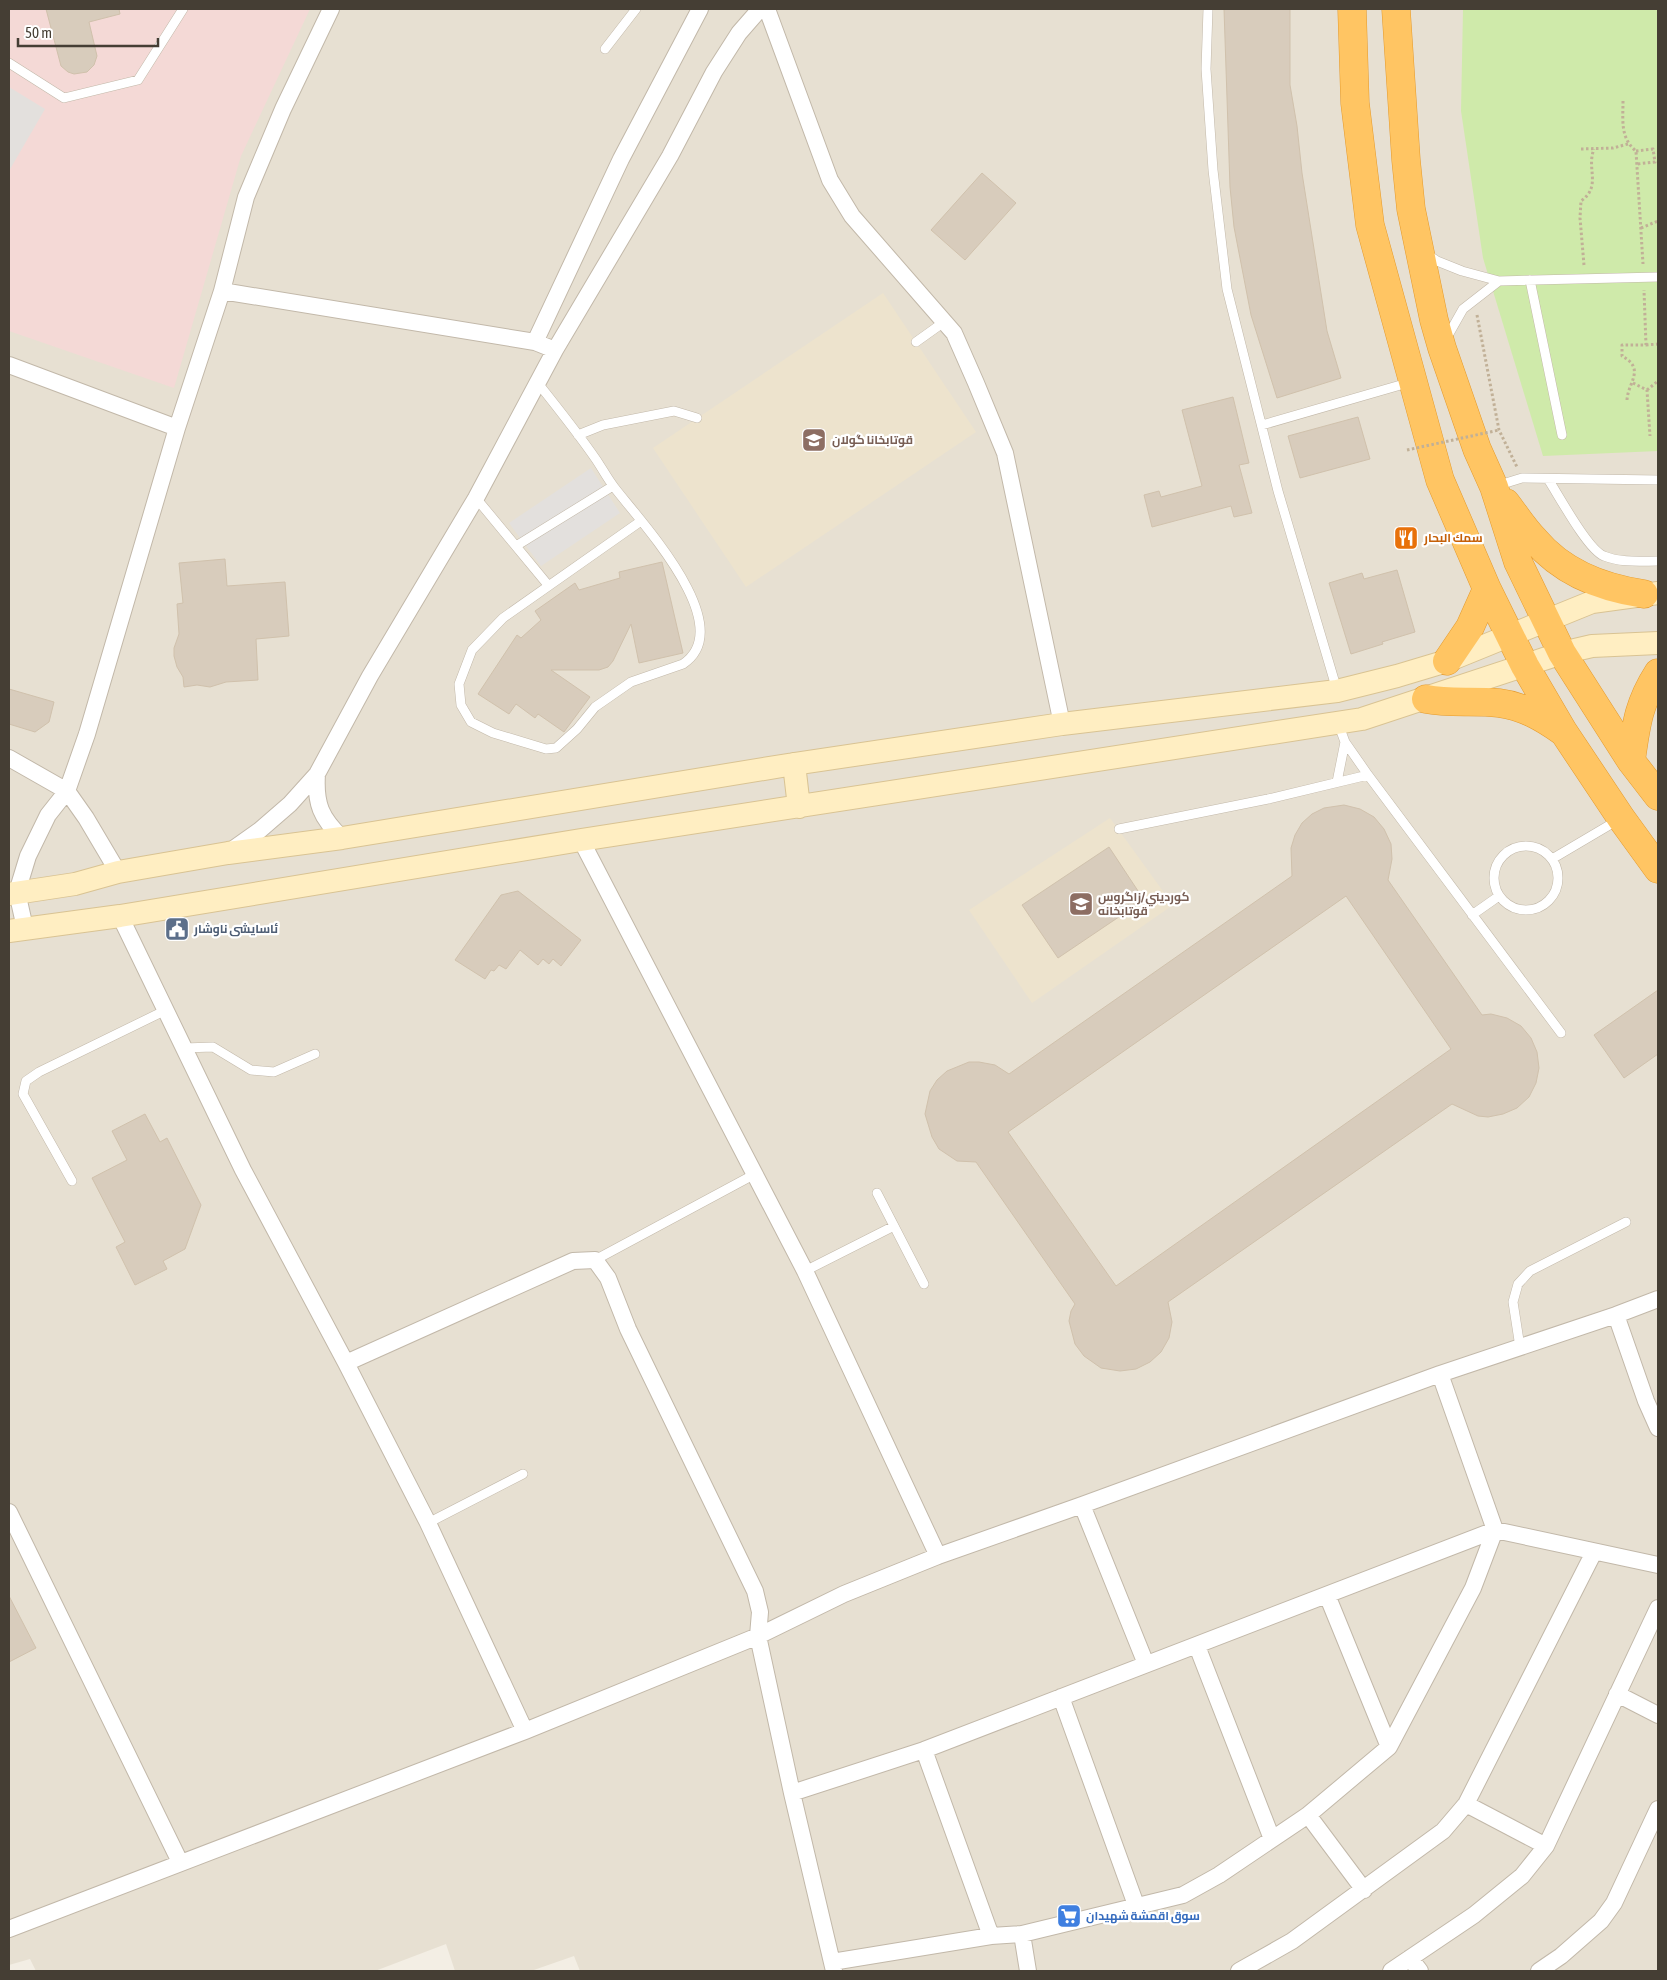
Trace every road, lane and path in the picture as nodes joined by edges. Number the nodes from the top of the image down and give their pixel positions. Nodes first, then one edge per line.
1 (183, 9) edge
2 (331, 9) edge
3 (636, 9) edge
4 (700, 9) edge
5 (760, 9) edge
6 (767, 9) edge
7 (1208, 9) edge
8 (1352, 9) edge
9 (1396, 9) edge
10 (605, 49) dead end
11 (9, 63) edge
12 (1623, 101) dead end
13 (1628, 144) junction
14 (1594, 149) junction
15 (1581, 150) dead end
16 (1636, 151) junction
17 (1637, 164) junction
18 (1658, 221) edge
19 (1641, 228) junction
20 (1420, 250) junction
21 (1658, 277) edge
22 (1643, 278) junction
23 (1586, 279) junction
24 (1530, 280) junction
25 (1499, 281) junction
26 (222, 291) junction
27 (1474, 299) junction
28 (944, 322) junction
29 (535, 342) junction
30 (916, 342) dead end
31 (1658, 344) edge
32 (1646, 345) junction
33 (1442, 348) junction
34 (555, 350) junction
35 (9, 365) edge
36 (537, 382) junction
37 (1414, 382) junction
38 (1658, 382) edge
39 (1633, 384) junction
40 (1647, 390) junction
41 (1627, 400) dead end
42 (697, 418) dead end
43 (1262, 425) junction
44 (178, 428) junction
45 (1499, 430) junction
46 (578, 435) junction
47 (1562, 435) dead end
48 (1650, 436) dead end
49 (1408, 450) dead end
50 (1512, 457) dead end
51 (1548, 479) junction
52 (1658, 480) edge
53 (613, 486) junction
54 (1494, 487) junction
55 (476, 498) junction
56 (641, 521) junction
57 (516, 546) junction
58 (1658, 562) edge
59 (548, 584) junction
60 (1487, 589) junction
61 (1651, 593) edge
62 (1546, 620) junction
63 (1510, 634) junction
64 (1658, 644) edge
65 (1562, 653) junction
66 (1447, 661) junction
67 (1525, 666) junction
68 (1658, 673) edge
69 (1337, 691) junction
70 (1426, 699) junction
71 (1062, 724) junction
72 (1563, 731) junction
73 (1342, 732) junction
74 (9, 758) edge
75 (1632, 761) junction
76 (794, 764) junction
77 (316, 774) junction
78 (1368, 775) junction
79 (1337, 782) junction
80 (67, 791) junction
81 (1658, 796) edge
82 (800, 807) junction
83 (1621, 818) junction
84 (1118, 829) dead end
85 (342, 838) junction
86 (581, 840) junction
87 (228, 852) junction
88 (1552, 860) junction
89 (1658, 869) edge
90 (118, 872) junction
91 (13, 893) edge
92 (1499, 896) junction
93 (1472, 915) junction
94 (120, 916) junction
95 (17, 930) edge
96 (166, 1010) junction
97 (1561, 1033) dead end
98 (184, 1048) junction
99 (315, 1054) dead end
100 (755, 1174) junction
101 (72, 1181) dead end
102 (877, 1193) dead end
103 (1626, 1222) dead end
104 (894, 1226) junction
105 (595, 1260) junction
106 (805, 1271) junction
107 (924, 1284) dead end
108 (1658, 1299) edge
109 (1616, 1315) junction
110 (1520, 1348) junction
111 (346, 1363) junction
112 (1440, 1374) junction
113 (1658, 1428) edge
114 (523, 1474) dead end
115 (1082, 1505) junction
116 (9, 1512) edge
117 (428, 1523) junction
118 (1495, 1530) junction
119 (1594, 1552) junction
120 (938, 1556) junction
121 (1658, 1565) edge
122 (1327, 1594) junction
123 (1658, 1608) edge
124 (758, 1636) junction
125 (1197, 1646) junction
126 (1146, 1664) junction
127 (1617, 1694) junction
128 (1061, 1696) junction
129 (1658, 1715) edge
130 (525, 1731) junction
131 (1389, 1746) junction
132 (924, 1750) junction
133 (792, 1793) junction
134 (1466, 1804) junction
135 (1658, 1809) edge
136 (1308, 1815) junction
137 (1272, 1839) junction
138 (1652, 1839) edge
139 (1546, 1846) junction
140 (180, 1862) junction
141 (1364, 1890) junction
142 (1136, 1905) junction
143 (9, 1929) edge
144 (1022, 1934) junction
145 (991, 1936) junction
146 (1410, 1958) junction
147 (833, 1967) edge
148 (1028, 1971) edge
149 (1239, 1971) edge
150 (1391, 1971) edge
151 (1420, 1971) edge
152 (1539, 1971) edge

1 - 11 lane
2 - 26 street
3 - 10 lane
4 - 29 street
5 - 34 street
6 - 28 street
7 - 43 lane
8 - 37 highway
9 - 20 highway
12 - 13 path
13 - 14 path
13 - 16 path
14 - 15 path
14 - 23 path
16 - 17 path
16 - 17 path
17 - 19 path
18 - 19 path
19 - 22 path
20 - 25 lane
20 - 33 highway
21 - 22 lane
22 - 23 lane
22 - 32 path
23 - 24 lane
24 - 25 lane
24 - 47 lane
25 - 27 lane
26 - 29 street
26 - 44 street
27 - 33 lane
27 - 45 path
28 - 30 lane
28 - 71 street
29 - 34 street
31 - 32 path
32 - 39 path
33 - 54 highway
34 - 36 street
35 - 44 street
36 - 46 lane
36 - 55 street
37 - 43 lane
37 - 60 highway
38 - 40 path
39 - 40 path
39 - 41 path
40 - 48 path
42 - 46 lane
43 - 69 lane
44 - 80 street
45 - 49 path, bridge
45 - 50 path
46 - 53 lane
51 - 52 lane
51 - 54 lane
51 - 58 lane
53 - 56 lane
53 - 57 lane
54 - 61 highway
54 - 62 highway
55 - 57 lane
55 - 77 street
56 - 59 lane
56 - 59 lane
57 - 59 lane
60 - 63 highway
60 - 66 highway
61 - 62 street
62 - 63 street
62 - 65 highway
63 - 66 street
63 - 67 highway
64 - 65 street
65 - 67 street
65 - 75 highway
66 - 69 street
67 - 70 street
67 - 72 highway
68 - 75 highway
69 - 71 street
70 - 72 highway
70 - 73 street
71 - 76 street
72 - 83 highway
73 - 78 lane
73 - 79 lane
73 - 82 street
74 - 80 street
75 - 81 highway
76 - 82 street
76 - 85 street
77 - 85 street
77 - 87 street
78 - 79 lane
78 - 93 lane
79 - 84 lane
80 - 90 street
80 - 91 street
82 - 86 street
83 - 88 lane
83 - 89 highway
85 - 87 street
86 - 94 street
86 - 100 street
87 - 90 street
88 - 92 lane
88 - 92 lane
90 - 91 street
91 - 95 street
92 - 93 lane
93 - 97 lane
94 - 95 street
94 - 96 street
96 - 98 street
96 - 101 lane
98 - 99 lane
98 - 111 street
100 - 105 lane
100 - 106 street
102 - 104 lane
103 - 110 lane
104 - 106 lane
104 - 107 lane
105 - 111 street
105 - 124 street
106 - 120 street
108 - 109 street
109 - 110 street
109 - 113 street
110 - 112 street
111 - 117 street
112 - 115 street
112 - 118 street
114 - 117 lane
115 - 120 street
115 - 126 street
116 - 140 street
117 - 130 street
118 - 119 street
118 - 122 street
118 - 131 street
119 - 121 street
119 - 134 street
120 - 124 street
122 - 125 street
122 - 131 street
123 - 127 street
124 - 130 street
124 - 133 street
125 - 126 street
125 - 137 street
126 - 128 street
127 - 129 street
127 - 139 street
128 - 132 street
128 - 142 street
130 - 140 street
131 - 136 street
132 - 133 street
132 - 145 street
133 - 147 street
134 - 139 street
134 - 141 street
135 - 138 street
136 - 137 street
136 - 141 street
137 - 142 street
138 - 152 street
139 - 146 street
140 - 143 street
141 - 149 street
142 - 144 street
144 - 145 street
144 - 148 street
145 - 147 street
146 - 150 street
146 - 151 street

